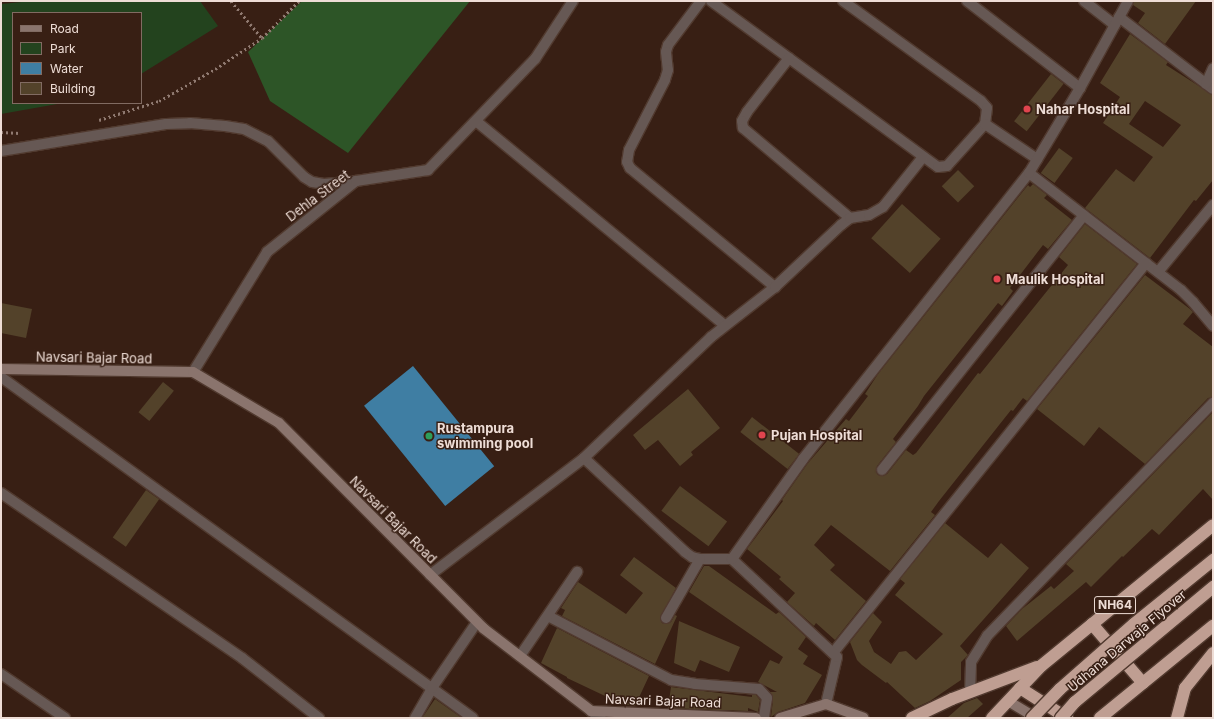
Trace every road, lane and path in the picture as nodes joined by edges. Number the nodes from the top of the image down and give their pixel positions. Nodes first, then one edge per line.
1 (231, 1) edge
2 (299, 1) edge
3 (573, 1) edge
4 (701, 1) edge
5 (711, 1) edge
6 (843, 1) edge
7 (966, 1) edge
8 (1084, 1) edge
9 (1128, 1) edge
10 (1117, 21) junction
11 (262, 38) junction
12 (789, 58) junction
13 (1213, 68) edge
14 (1210, 87) edge
15 (1080, 88) junction
16 (94, 121) dead end
17 (476, 121) junction
18 (985, 124) junction
19 (1, 132) edge
20 (23, 133) dead end
21 (1, 151) edge
22 (923, 157) junction
23 (1037, 159) junction
24 (1029, 173) junction
25 (356, 180) junction
26 (1213, 205) edge
27 (1084, 215) junction
28 (850, 218) junction
29 (1146, 263) junction
30 (1158, 272) junction
31 (775, 287) junction
32 (724, 325) junction
33 (1213, 326) edge
34 (1, 369) edge
35 (193, 372) junction
36 (1, 377) edge
37 (1213, 403) edge
38 (584, 458) junction
39 (882, 470) dead end
40 (1, 493) edge
41 (1213, 525) edge
42 (732, 559) junction
43 (700, 560) junction
44 (1213, 560) edge
45 (577, 572) dead end
46 (430, 575) junction
47 (1213, 587) edge
48 (548, 616) junction
49 (666, 618) dead end
50 (477, 622) junction
51 (1092, 624) junction
52 (1213, 626) edge
53 (833, 653) junction
54 (1213, 653) edge
55 (520, 656) junction
56 (1041, 666) junction
57 (1, 674) edge
58 (1143, 683) junction
59 (432, 688) junction
60 (1020, 688) junction
61 (970, 693) junction
62 (1008, 701) junction
63 (826, 704) junction
64 (591, 711) junction
65 (65, 718) edge
66 (320, 718) edge
67 (415, 718) edge
68 (473, 718) edge
69 (601, 718) edge
70 (756, 718) edge
71 (764, 718) edge
72 (780, 718) edge
73 (864, 718) edge
74 (912, 718) edge
75 (992, 718) edge
76 (1032, 718) edge
77 (1036, 718) edge
78 (1061, 718) edge
79 (1067, 718) edge
80 (1100, 718) edge
81 (1177, 718) edge

1 - 11 path
2 - 11 path
3 - 17 street, Dehla Street
4 - 31 street
5 - 12 street
6 - 18 street
7 - 15 street
8 - 10 street
9 - 10 street
10 - 14 street
10 - 15 street
11 - 16 path
12 - 22 street
12 - 28 street
13 - 14 street
15 - 23 street
17 - 25 street, Dehla Street
17 - 32 street
18 - 22 street
18 - 23 street
19 - 20 path
21 - 25 street
22 - 28 street
23 - 24 street
24 - 27 street
24 - 42 street
25 - 35 street, Dehla Street
26 - 30 street
27 - 29 street
27 - 39 street
28 - 31 street
29 - 30 street
29 - 53 street
30 - 33 street
31 - 32 street
32 - 38 street
34 - 35 main road, Navsari Bajar Road
35 - 46 main road, Navsari Bajar Road
36 - 59 street
37 - 61 street
38 - 43 street
38 - 46 street
40 - 66 street
41 - 51 highway, NH64
42 - 43 street
42 - 53 street
43 - 49 street
44 - 76 highway, Udhana Darwaja Flyover, bridge
45 - 48 street
46 - 50 main road, Navsari Bajar Road
47 - 78 highway, Udhana Darwaja Flyover, bridge
48 - 55 street
48 - 71 street
50 - 55 main road, Navsari Bajar Road
50 - 59 street
51 - 56 highway, NH64
51 - 58 highway
52 - 58 highway
53 - 63 street
54 - 81 highway
55 - 64 main road, Navsari Bajar Road
56 - 60 highway, NH64
56 - 61 highway
57 - 65 street
58 - 80 highway
59 - 67 street
59 - 68 street
60 - 62 highway, NH64
60 - 79 highway
61 - 74 highway
62 - 75 highway, NH64
62 - 77 main road
63 - 72 main road
63 - 73 main road
64 - 69 street
64 - 70 main road, Navsari Bajar Road

